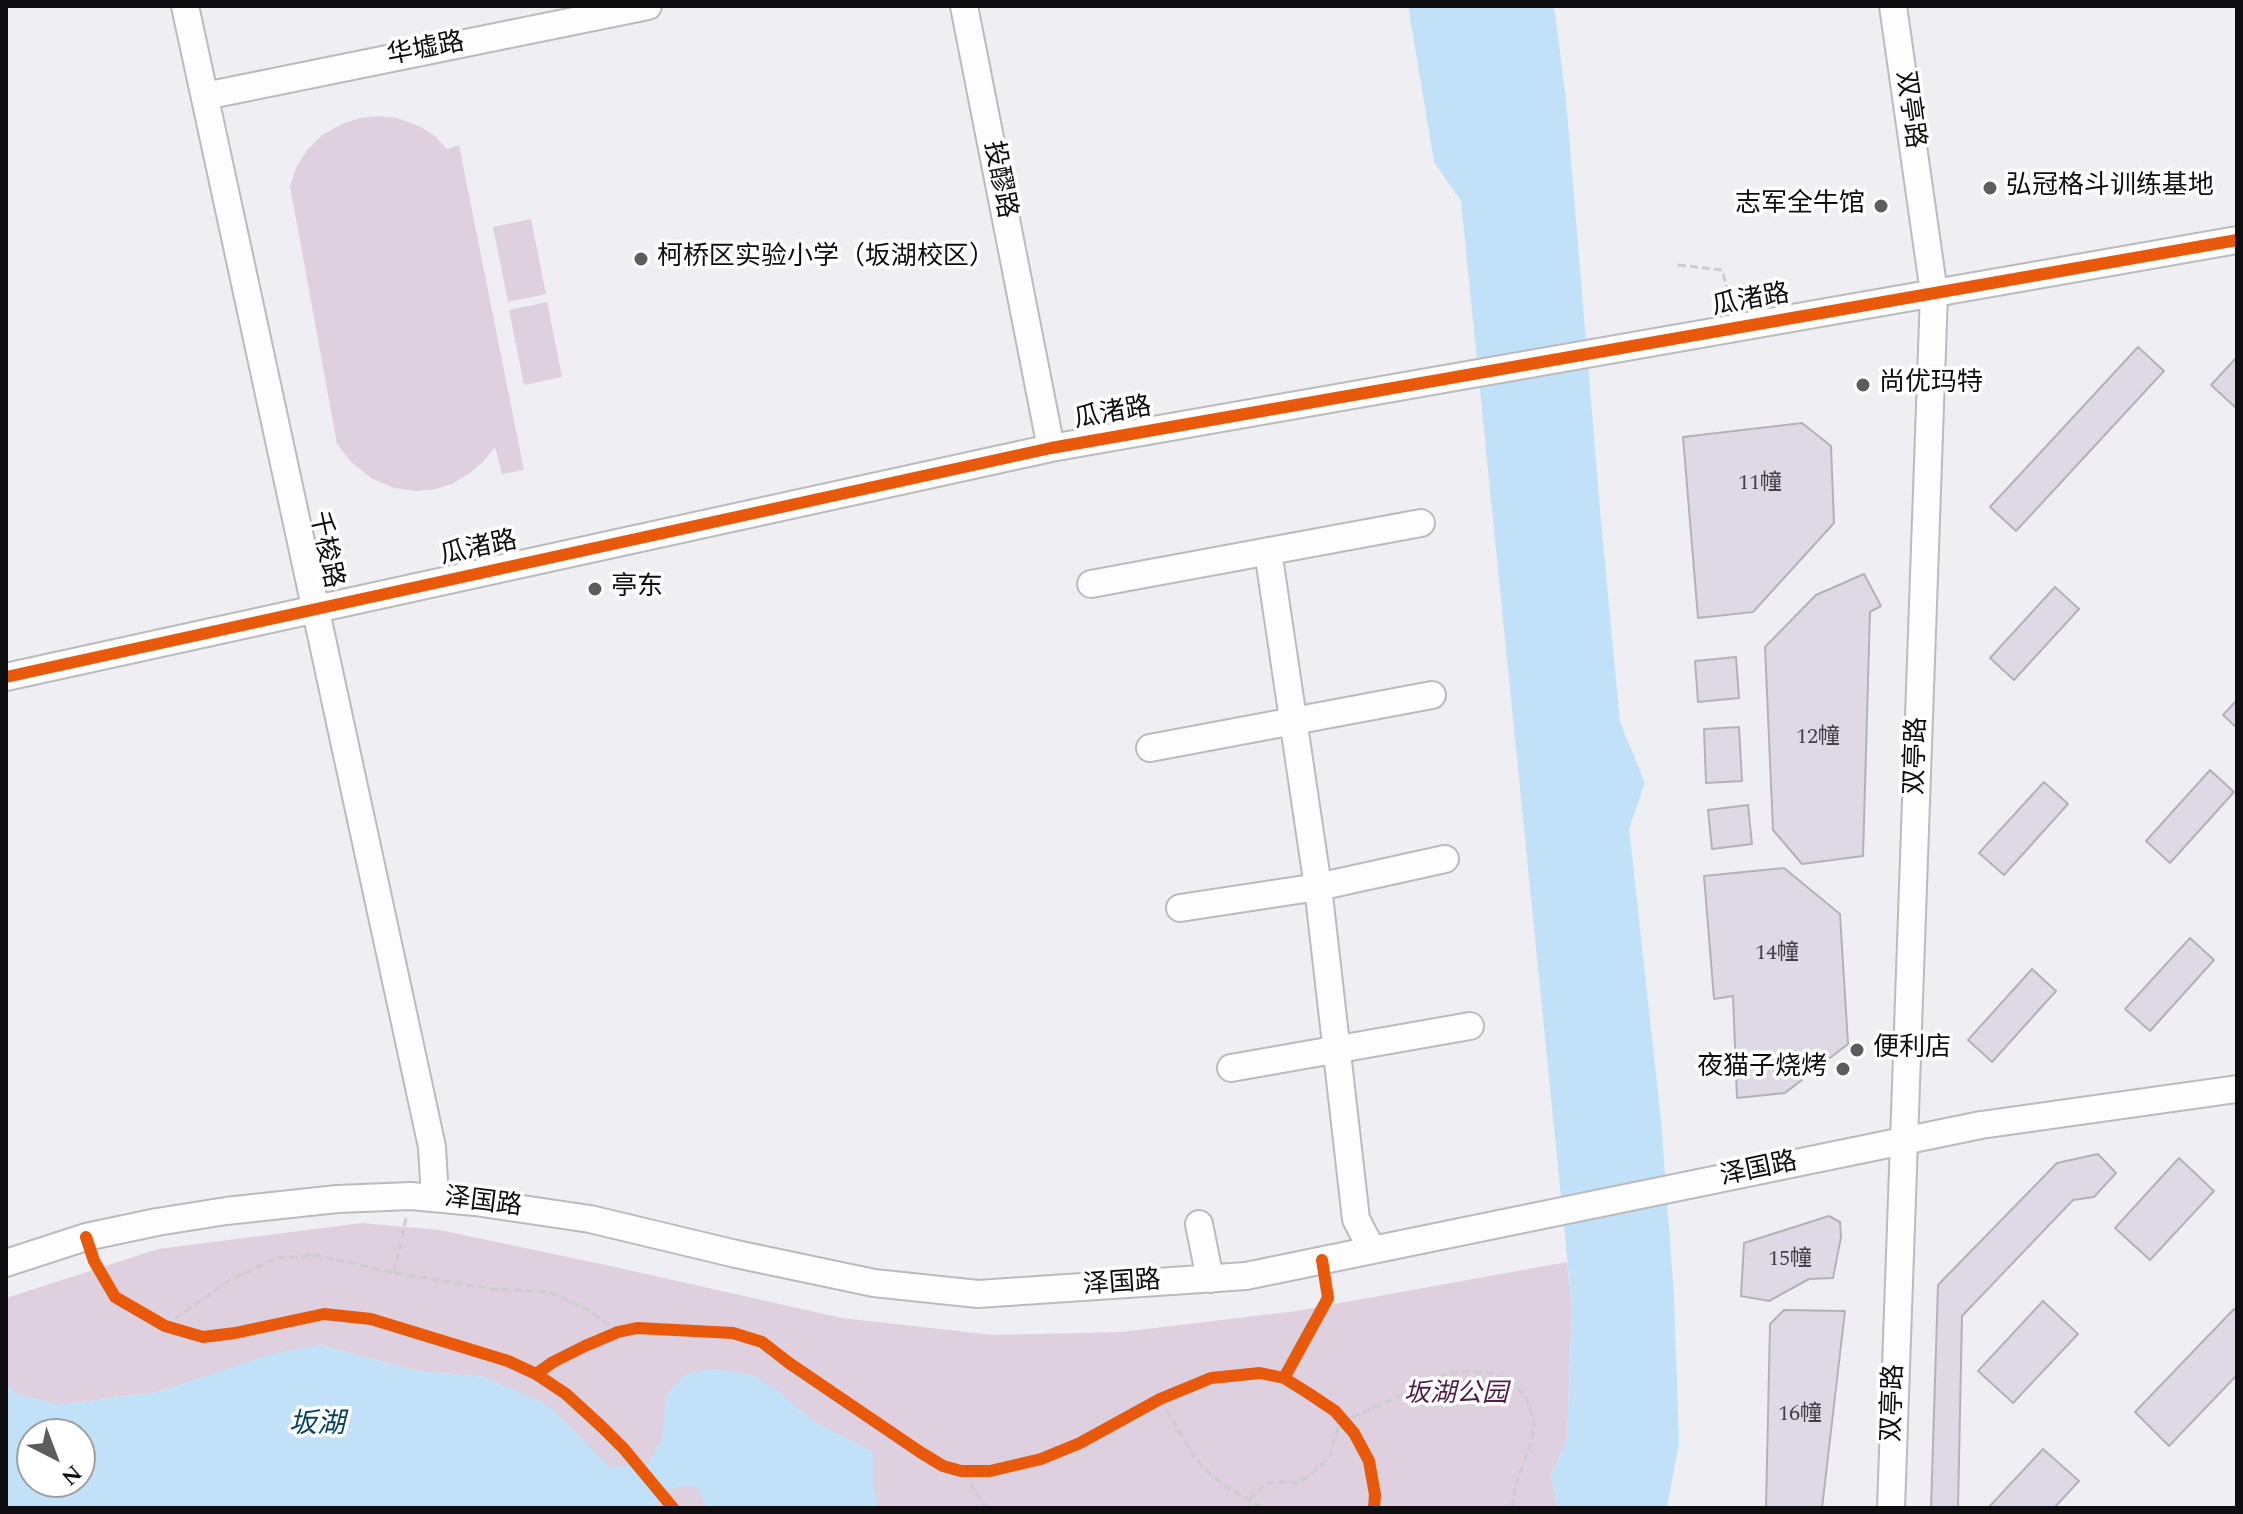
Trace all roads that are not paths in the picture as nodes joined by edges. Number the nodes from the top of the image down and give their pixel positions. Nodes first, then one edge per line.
1 (185, 6) edge
2 (648, 6) edge
3 (964, 6) edge
4 (1893, 6) edge
5 (205, 96) junction
6 (2237, 240) edge
7 (1934, 293) junction
8 (1051, 448) junction
9 (1421, 523) dead end
10 (1268, 551) junction
11 (1091, 584) dead end
12 (314, 608) junction
13 (6, 677) edge
14 (1432, 695) dead end
15 (1293, 720) junction
16 (1150, 748) dead end
17 (1445, 859) dead end
18 (1318, 887) junction
19 (1180, 908) dead end
20 (1470, 1026) dead end
21 (1336, 1048) junction
22 (1231, 1068) dead end
23 (2237, 1089) edge
24 (1905, 1141) junction
25 (423, 1197) junction
26 (1199, 1224) dead end
27 (1372, 1250) junction
28 (8, 1262) edge
29 (1210, 1279) junction
30 (1891, 1508) edge

1 - 5 street, 千梭路
2 - 5 street, 华墟路
3 - 8 street, 投醪路
4 - 7 street, 双亭路
5 - 12 street, 千梭路
6 - 7 street, 瓜渚路
7 - 8 street, 瓜渚路
7 - 24 street, 双亭路
8 - 12 street, 瓜渚路
9 - 10 street
10 - 11 street
10 - 15 street
12 - 13 street, 瓜渚路
12 - 25 street, 千梭路
14 - 15 street
15 - 16 street
15 - 18 street
17 - 18 street
18 - 19 street
18 - 21 street
20 - 21 street
21 - 22 street
21 - 27 street
23 - 24 street, 泽国路
24 - 27 street, 泽国路
24 - 30 street, 双亭路
25 - 28 street, 泽国路
25 - 29 street, 泽国路
26 - 29 street
27 - 29 street, 泽国路

